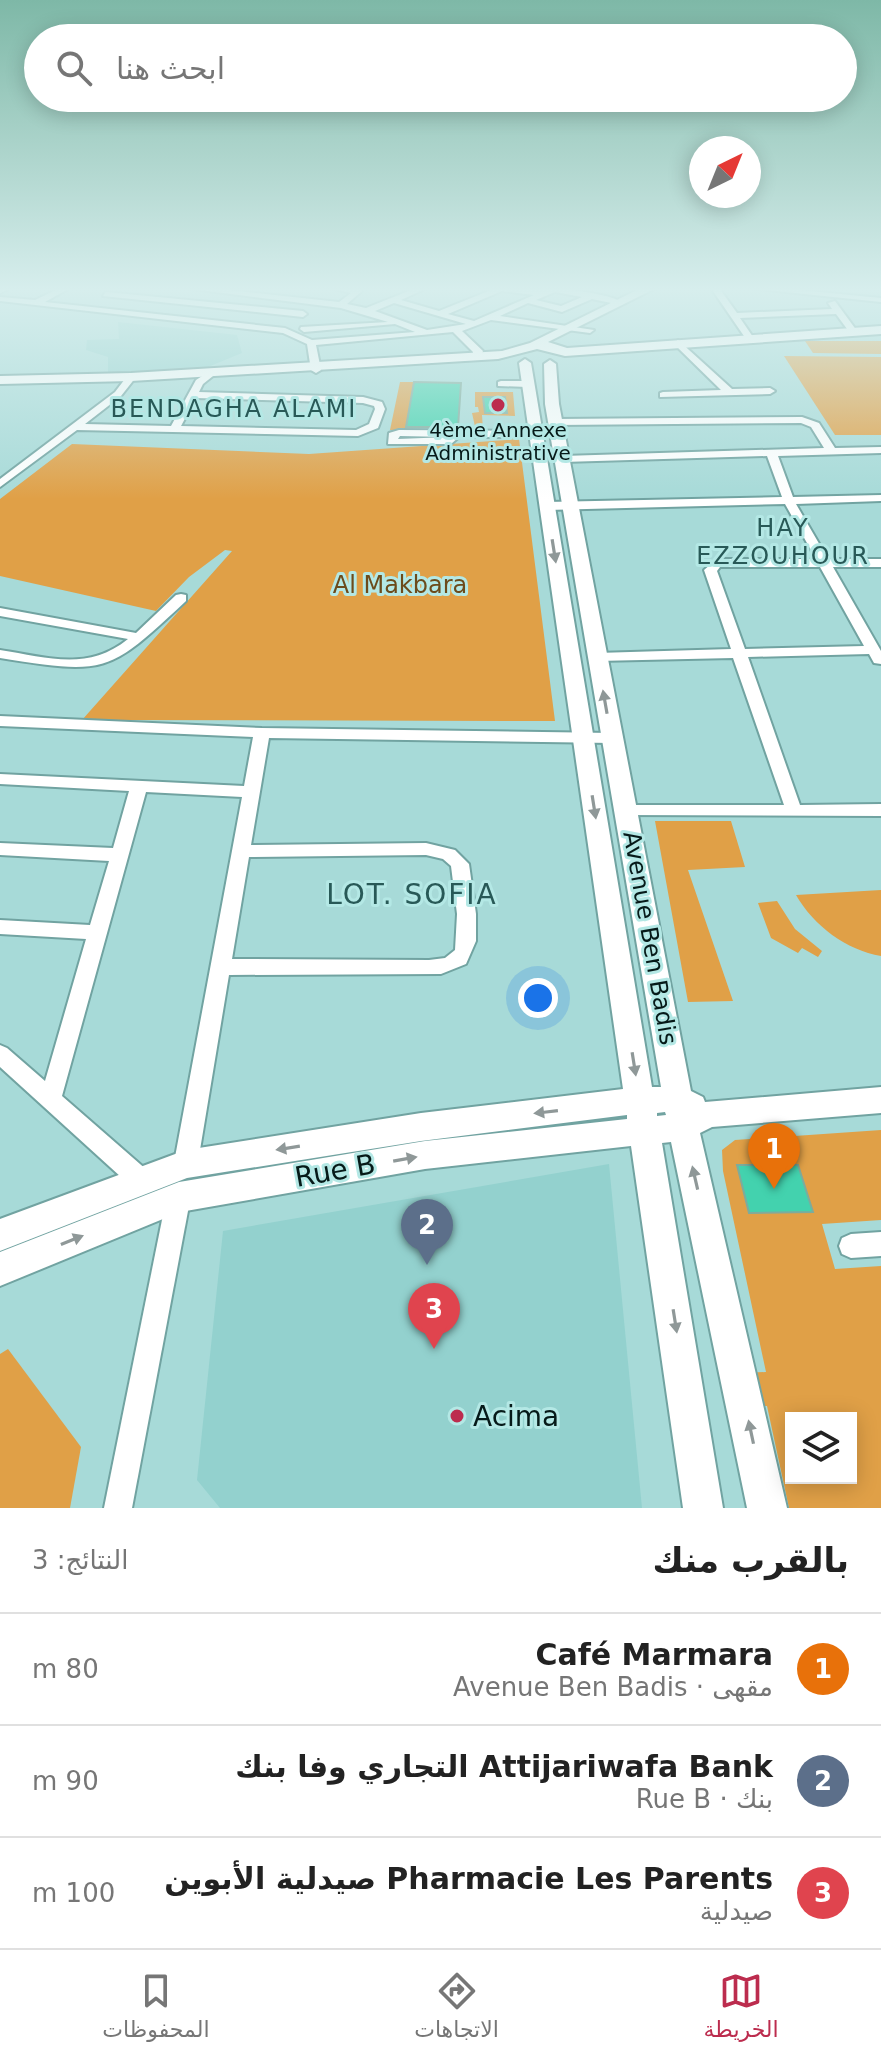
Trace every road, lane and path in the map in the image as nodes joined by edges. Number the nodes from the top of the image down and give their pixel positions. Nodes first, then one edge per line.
1 (314, 358) edge
2 (445, 358) edge
3 (491, 358) edge
4 (544, 358) edge
5 (548, 358) edge
6 (569, 358) edge
7 (694, 358) edge
8 (537, 366) junction
9 (316, 368) junction
10 (208, 375) junction
11 (0, 380) edge
12 (131, 380) junction
13 (501, 384) dead end
14 (0, 386) edge
15 (770, 391) dead end
16 (730, 393) junction
17 (194, 395) junction
18 (663, 395) dead end
19 (75, 427) junction
20 (546, 428) junction
21 (174, 430) junction
22 (456, 434) junction
23 (881, 450) edge
24 (831, 451) junction
25 (771, 452) junction
26 (563, 459) junction
27 (0, 484) edge
28 (881, 498) edge
29 (789, 501) junction
30 (559, 506) junction
31 (881, 563) edge
32 (826, 564) junction
33 (181, 598) dead end
34 (0, 612) edge
35 (138, 637) junction
36 (739, 652) junction
37 (0, 654) edge
38 (597, 657) junction
39 (879, 659) edge
40 (0, 721) edge
41 (262, 733) junction
42 (583, 736) junction
43 (612, 738) junction
44 (0, 779) edge
45 (139, 786) junction
46 (252, 792) junction
47 (881, 810) edge
48 (627, 811) junction
49 (794, 811) junction
50 (0, 849) edge
51 (241, 851) junction
52 (121, 855) junction
53 (0, 927) edge
54 (99, 933) junction
55 (221, 967) junction
56 (0, 1054) edge
57 (51, 1098) junction
58 (881, 1100) edge
59 (690, 1113) junction
60 (643, 1115) junction
61 (186, 1164) junction
62 (140, 1179) junction
63 (179, 1197) junction
64 (0, 1235) edge
65 (881, 1244) edge
66 (851, 1246) dead end
67 (0, 1269) edge
68 (118, 1508) edge
69 (703, 1508) edge
70 (767, 1508) edge

1 - 9 street
2 - 9 main road
3 - 8 main road
4 - 8 main road
5 - 8 main road
6 - 8 main road
7 - 16 street
8 - 9 main road
8 - 13 street
8 - 20 main road, Avenue Ben Badis
9 - 10 main road
10 - 12 main road
10 - 17 street
11 - 12 main road
12 - 14 main road
12 - 19 street
15 - 16 street
16 - 18 street
17 - 21 street
17 - 21 street
19 - 21 street
19 - 27 street
20 - 22 street
20 - 24 street
20 - 26 main road, Avenue Ben Badis
20 - 30 main road, Avenue Ben Badis
22 - 22 street
23 - 24 street
24 - 25 street
25 - 26 street
25 - 29 street
26 - 30 main road, Avenue Ben Badis
28 - 29 street
29 - 30 street
29 - 32 street
30 - 38 main road, Avenue Ben Badis
30 -> 42 main road, Avenue Ben Badis
31 - 32 street
32 - 36 street
32 - 39 street
33 - 35 street
34 - 35 street
35 - 37 street
36 - 38 street
36 - 39 street
36 - 49 street
43 -> 38 main road, Avenue Ben Badis
40 - 41 street
41 - 42 street
41 - 46 street
42 - 43 street
42 -> 60 main road, Avenue Ben Badis
43 - 48 main road, Avenue Ben Badis
44 - 45 street
45 - 46 street
45 - 52 street
46 - 51 street
47 - 49 street
48 - 49 street
48 - 59 main road, Avenue Ben Badis
50 - 52 street
51 - 55 street
51 - 55 street
52 - 54 street
53 - 54 street
54 - 57 street
55 - 61 street
56 - 57 street
57 - 62 street
58 - 59 main road, Rue B
59 - 60 main road, Rue B
70 -> 59 main road, Avenue Ben Badis
60 -> 61 main road, Rue B
63 -> 60 main road, Rue B
60 -> 69 main road, Avenue Ben Badis
61 - 62 main road, Rue B
61 - 63 street
62 - 64 main road, Rue B
67 -> 63 main road, Rue B
63 - 68 street
65 - 66 street

